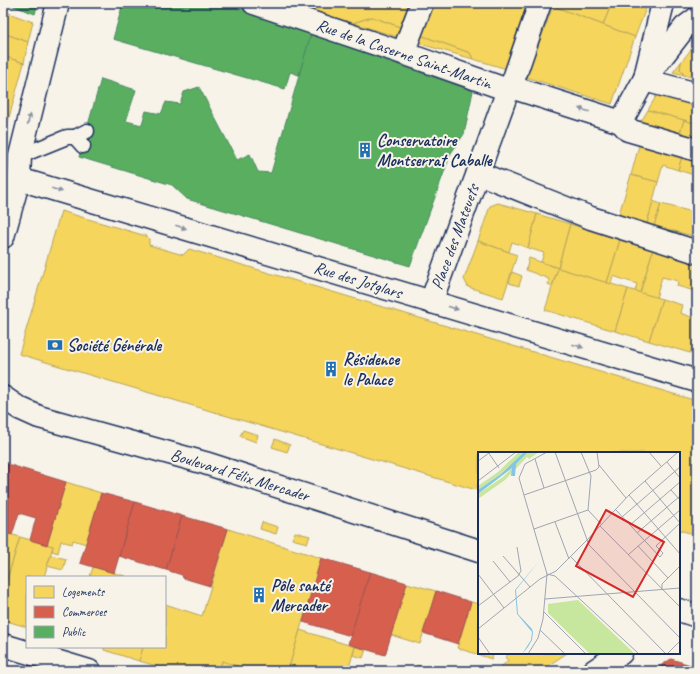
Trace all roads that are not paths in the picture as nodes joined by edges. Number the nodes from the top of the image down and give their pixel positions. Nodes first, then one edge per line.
1 (58, 3) edge
2 (254, 3) edge
3 (422, 3) edge
4 (540, 3) edge
5 (663, 3) edge
6 (298, 10) edge
7 (697, 18) edge
8 (403, 53) junction
9 (644, 80) junction
10 (510, 88) junction
11 (697, 94) edge
12 (621, 122) junction
13 (81, 138) dead end
14 (697, 150) edge
15 (12, 154) edge
16 (478, 173) junction
17 (19, 179) junction
18 (3, 237) edge
19 (697, 252) edge
20 (431, 302) junction
21 (697, 381) edge
22 (3, 397) edge
23 (478, 551) edge
24 (3, 645) edge
25 (620, 654) edge
26 (89, 671) edge
27 (594, 671) edge

15 -> 1 street
2 - 6 street, Rue de la Caserne Saint-Martin
3 - 8 street
4 - 10 street, Place des Mateuets
5 - 9 street
6 - 8 street, Rue de la Caserne Saint-Martin
7 - 9 street
8 - 10 street, Rue de la Caserne Saint-Martin
9 - 11 street
9 - 12 street
12 -> 10 street
10 - 16 street, Place des Mateuets
12 - 14 street
13 - 15 lane
15 - 17 street
16 - 19 street, Place des Mateuets
16 - 20 street, Place des Mateuets
17 - 18 street
17 -> 20 street, Rue des Jotglars
20 -> 21 street, Rue des Jotglars
22 - 23 street, Boulevard Félix Mercader
24 - 26 street
25 - 27 street

